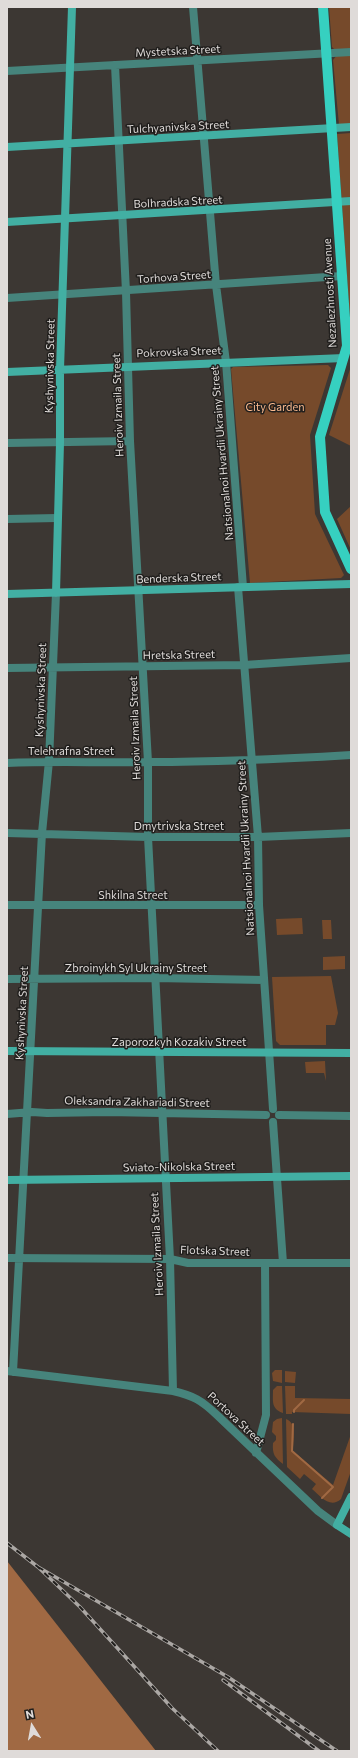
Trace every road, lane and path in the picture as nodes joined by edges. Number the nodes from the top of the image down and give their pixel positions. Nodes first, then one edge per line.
1 (72, 7) edge
2 (193, 7) edge
3 (323, 7) edge
4 (351, 52) edge
5 (327, 54) junction
6 (198, 61) junction
7 (115, 65) junction
8 (70, 68) junction
9 (7, 71) edge
10 (351, 127) edge
11 (332, 129) junction
12 (203, 137) junction
13 (119, 142) junction
14 (68, 145) junction
15 (7, 147) edge
16 (351, 201) edge
17 (337, 202) junction
18 (210, 211) junction
19 (122, 216) junction
20 (65, 219) junction
21 (7, 222) edge
22 (342, 276) junction
23 (216, 285) junction
24 (126, 292) junction
25 (62, 295) junction
26 (7, 298) edge
27 (348, 358) edge
28 (226, 362) junction
29 (127, 366) junction
30 (60, 369) junction
31 (7, 372) edge
32 (130, 440) junction
33 (7, 443) edge
34 (60, 443) junction
35 (57, 518) junction
36 (7, 519) edge
37 (351, 569) edge
38 (351, 584) edge
39 (241, 587) junction
40 (137, 590) junction
41 (7, 594) edge
42 (56, 594) junction
43 (351, 658) edge
44 (244, 665) junction
45 (53, 666) junction
46 (144, 667) junction
47 (7, 668) edge
48 (351, 755) edge
49 (252, 760) junction
50 (49, 761) junction
51 (148, 762) junction
52 (7, 763) edge
53 (7, 833) edge
54 (351, 833) edge
55 (42, 834) junction
56 (148, 837) junction
57 (258, 837) junction
58 (7, 905) edge
59 (259, 905) junction
60 (39, 906) junction
61 (152, 906) junction
62 (155, 978) junction
63 (7, 979) edge
64 (35, 980) junction
65 (264, 980) junction
66 (7, 1051) edge
67 (31, 1051) junction
68 (159, 1053) junction
69 (269, 1053) junction
70 (351, 1053) edge
71 (27, 1112) junction
72 (270, 1112) junction
73 (7, 1114) edge
74 (162, 1114) junction
75 (351, 1116) edge
76 (276, 1119) junction
77 (351, 1176) edge
78 (276, 1177) junction
79 (164, 1179) junction
80 (7, 1180) edge
81 (24, 1180) junction
82 (7, 1258) edge
83 (18, 1258) junction
84 (170, 1259) junction
85 (265, 1263) junction
86 (282, 1263) junction
87 (351, 1263) edge
88 (10, 1372) edge
89 (173, 1391) junction
90 (256, 1453) junction
91 (351, 1497) edge
92 (337, 1525) junction
93 (351, 1534) edge

1 - 8 main road, Kyshynivska Street
2 - 6 street, Natsionalnoi Hvardii Ukrainy Street
3 - 5 main road, Nezalezhnosti Avenue
4 - 5 street, Mystetska Street
5 - 6 street, Mystetska Street
5 - 11 main road, Nezalezhnosti Avenue
6 - 7 street, Mystetska Street
6 - 12 street, Natsionalnoi Hvardii Ukrainy Street
7 - 8 street, Mystetska Street
7 - 13 street, Heroiv Izmaila Street
8 - 9 street, Mystetska Street
8 - 14 main road, Kyshynivska Street
10 - 11 main road, Tulchyanivska Street
11 - 12 main road, Tulchyanivska Street
11 - 17 main road, Nezalezhnosti Avenue
12 - 13 main road, Tulchyanivska Street
12 - 18 street, Natsionalnoi Hvardii Ukrainy Street
13 - 14 main road, Tulchyanivska Street
13 - 19 street, Heroiv Izmaila Street
14 - 15 main road, Tulchyanivska Street
14 - 20 main road, Kyshynivska Street
16 - 17 main road, Bolhradska Street
17 - 18 main road, Bolhradska Street
17 - 22 main road, Nezalezhnosti Avenue
18 - 19 main road, Bolhradska Street
18 - 23 street, Natsionalnoi Hvardii Ukrainy Street
19 - 20 main road, Bolhradska Street
19 - 24 street, Heroiv Izmaila Street
20 - 21 main road, Bolhradska Street
20 - 25 main road, Kyshynivska Street
22 - 23 street, Torhova Street
22 - 27 main road, Nezalezhnosti Avenue
23 - 24 street, Torhova Street
23 - 28 street, Natsionalnoi Hvardii Ukrainy Street
24 - 25 street, Torhova Street
24 - 29 street, Heroiv Izmaila Street
25 - 26 street, Torhova Street
25 - 30 main road, Kyshynivska Street
27 - 28 main road, Pokrovska Street
27 - 37 main road, Nezalezhnosti Avenue
28 - 29 main road, Pokrovska Street
28 - 39 street, Natsionalnoi Hvardii Ukrainy Street
29 - 30 main road, Pokrovska Street
29 - 32 street, Heroiv Izmaila Street
30 - 31 main road, Pokrovska Street
30 - 34 main road, Kyshynivska Street
32 - 34 street
32 - 40 street, Heroiv Izmaila Street
33 - 34 street
34 - 35 main road, Kyshynivska Street
35 - 36 street
35 - 42 main road, Kyshynivska Street
38 - 39 main road, Benderska Street
39 - 40 main road, Benderska Street
39 - 44 street, Natsionalnoi Hvardii Ukrainy Street
40 - 42 main road, Benderska Street
40 - 46 street, Heroiv Izmaila Street
41 - 42 main road, Benderska Street
42 - 45 street, Kyshynivska Street
43 - 44 street, Hretska Street
44 - 46 street, Hretska Street
44 - 49 street, Natsionalnoi Hvardii Ukrainy Street
45 - 46 street, Hretska Street
45 - 47 street, Hretska Street
45 - 50 street, Kyshynivska Street
46 - 51 street, Heroiv Izmaila Street
48 - 49 street, Telehrafna Street
49 - 51 street, Telehrafna Street
49 - 57 street, Natsionalnoi Hvardii Ukrainy Street
50 - 51 street, Telehrafna Street
50 - 52 street, Telehrafna Street
50 - 55 street, Kyshynivska Street
51 - 56 street, Heroiv Izmaila Street
53 - 55 street, Dmytrivska Street
54 - 57 street, Dmytrivska Street
55 - 56 street, Dmytrivska Street
55 - 60 street, Kyshynivska Street
56 - 57 street, Dmytrivska Street
56 - 61 street, Heroiv Izmaila Street
57 - 59 street, Natsionalnoi Hvardii Ukrainy Street
58 - 60 street, Shkilna Street
59 - 61 street, Shkilna Street
59 - 65 street, Natsionalnoi Hvardii Ukrainy Street
60 - 61 street, Shkilna Street
60 - 64 street, Kyshynivska Street
61 - 62 street, Heroiv Izmaila Street
62 - 64 street, Zbroinykh Syl Ukrainy Street
62 - 65 street, Zbroinykh Syl Ukrainy Street
62 - 68 street, Heroiv Izmaila Street
63 - 64 street, Zbroinykh Syl Ukrainy Street
64 - 67 street, Kyshynivska Street
65 - 69 street, Natsionalnoi Hvardii Ukrainy Street
66 - 67 main road, Zaporozkyh Kozakiv Street
67 - 68 main road, Zaporozkyh Kozakiv Street
67 - 71 street, Kyshynivska Street
68 - 69 main road, Zaporozkyh Kozakiv Street
68 - 74 street, Heroiv Izmaila Street
69 - 70 main road, Zaporozkyh Kozakiv Street
69 - 72 street, Natsionalnoi Hvardii Ukrainy Street
71 - 73 street, Oleksandra Zakhariadi Street
71 - 74 street, Oleksandra Zakhariadi Street
71 - 81 street, Kyshynivska Street
72 - 74 street, Oleksandra Zakhariadi Street
72 - 76 street
74 - 79 street, Heroiv Izmaila Street
75 - 76 street
76 - 78 street
77 - 78 main road, Sviato-Nikolska Street
78 - 79 main road, Sviato-Nikolska Street
78 - 86 street
79 - 81 main road, Sviato-Nikolska Street
79 - 84 street, Heroiv Izmaila Street
80 - 81 main road, Sviato-Nikolska Street
81 - 83 street, Kyshynivska Street
82 - 83 street, Flotska Street
83 - 84 street, Flotska Street
83 - 88 street, Kyshynivska Street
84 - 85 street, Flotska Street
84 - 89 street, Heroiv Izmaila Street
85 - 86 street, Flotska Street
85 - 90 street
86 - 87 street, Flotska Street
88 - 89 street, Portova Street
89 - 90 street, Portova Street
90 - 92 street, Portova Street
91 - 92 main road
92 - 93 main road, Portova Street

